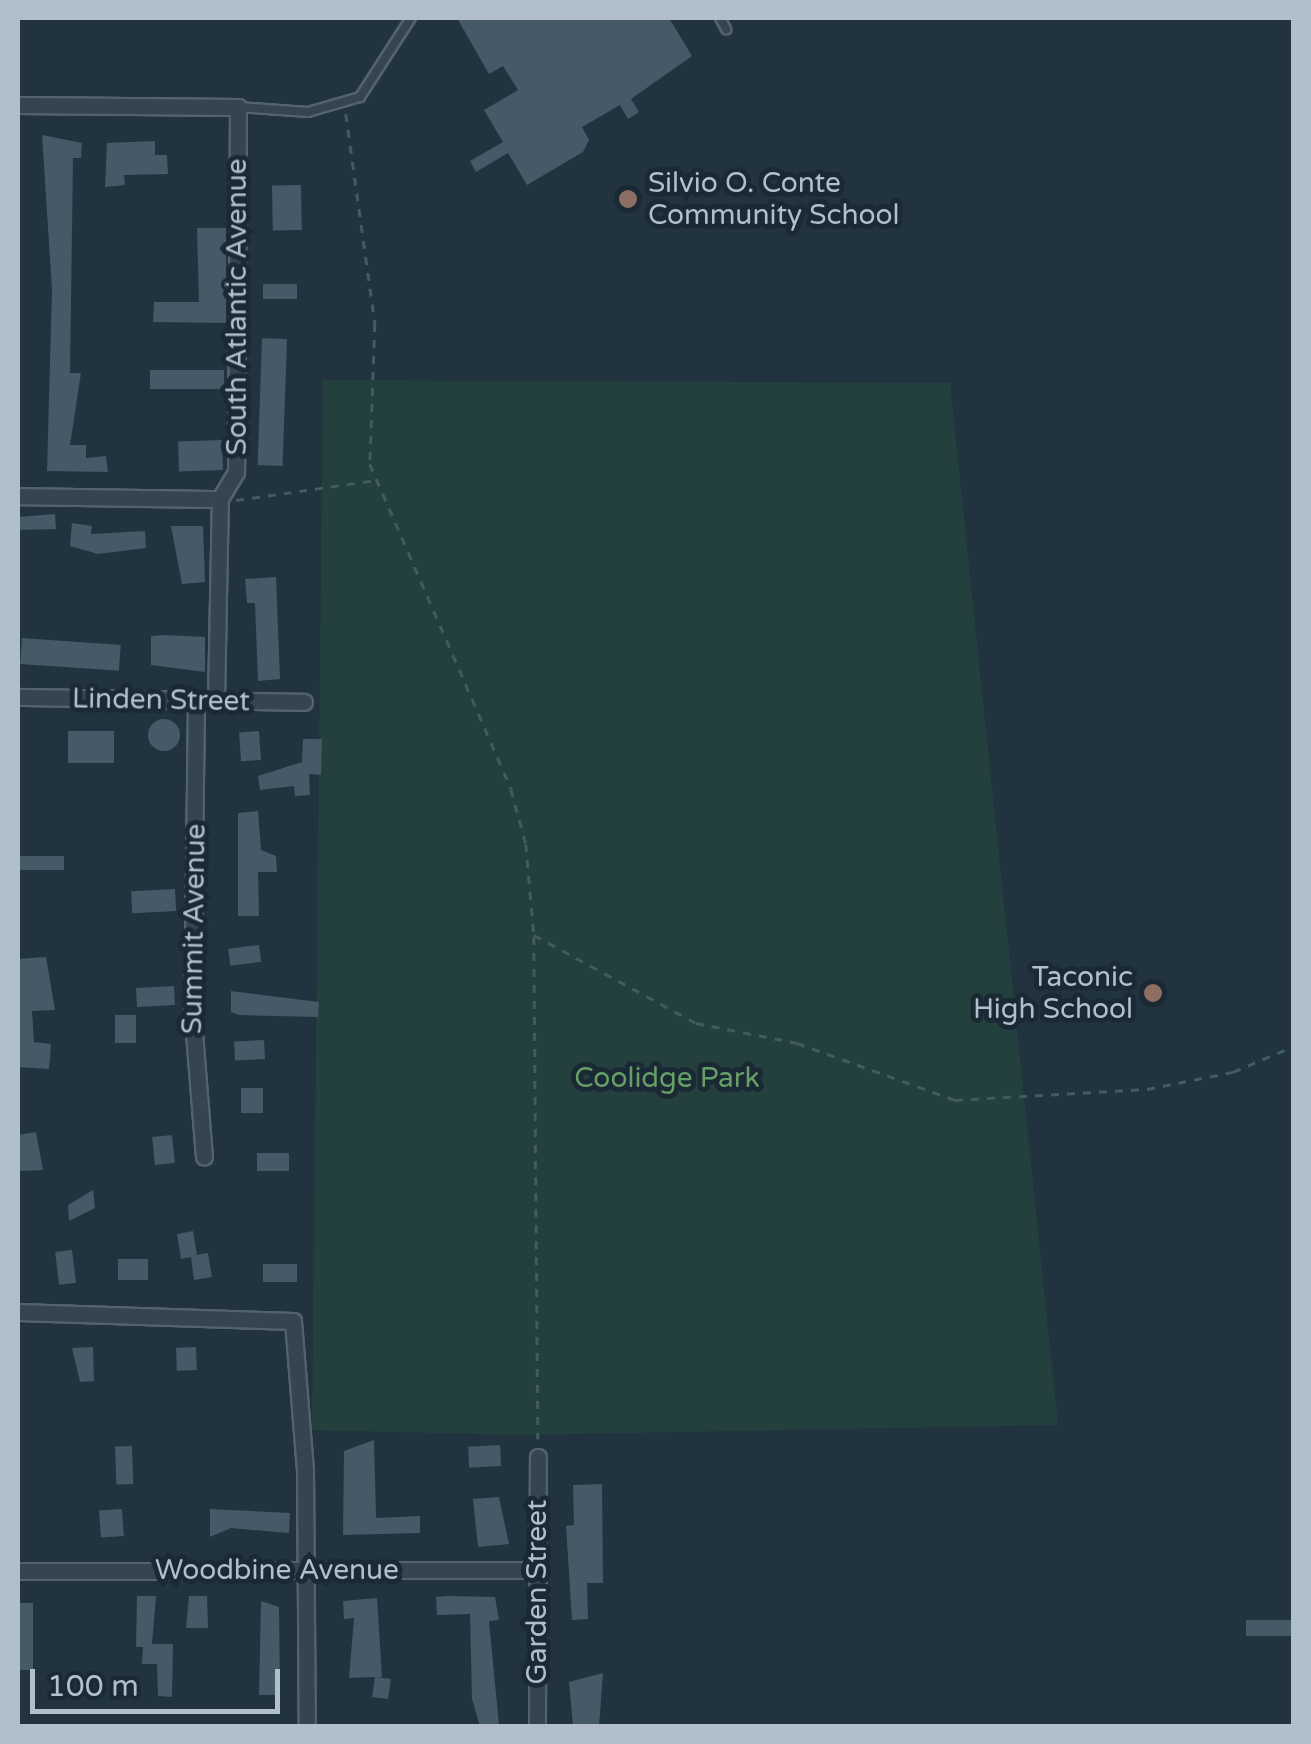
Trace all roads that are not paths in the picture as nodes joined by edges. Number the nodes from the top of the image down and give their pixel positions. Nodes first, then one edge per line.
1 (412, 18) edge
2 (720, 18) edge
3 (726, 29) dead end
4 (18, 105) edge
5 (238, 108) junction
6 (18, 496) edge
7 (220, 499) junction
8 (18, 697) edge
9 (196, 701) junction
10 (216, 702) junction
11 (304, 702) dead end
12 (204, 1157) dead end
13 (18, 1312) edge
14 (538, 1457) road end
15 (18, 1570) edge
16 (306, 1570) junction
17 (536, 1570) junction
18 (306, 1726) edge
19 (537, 1726) edge

1 - 5 lane
2 - 3 lane
4 - 5 street
5 - 7 street, South Atlantic Avenue
6 - 7 street
7 - 10 street, South Atlantic Avenue
8 - 9 street, Linden Street
9 - 10 street, Linden Street
9 - 12 street, Summit Avenue
10 - 11 street, Linden Street
13 - 16 street
14 - 17 street, Garden Street
15 - 16 street, Woodbine Avenue
16 - 17 street, Woodbine Avenue
16 - 18 street
17 - 19 street, Garden Street

